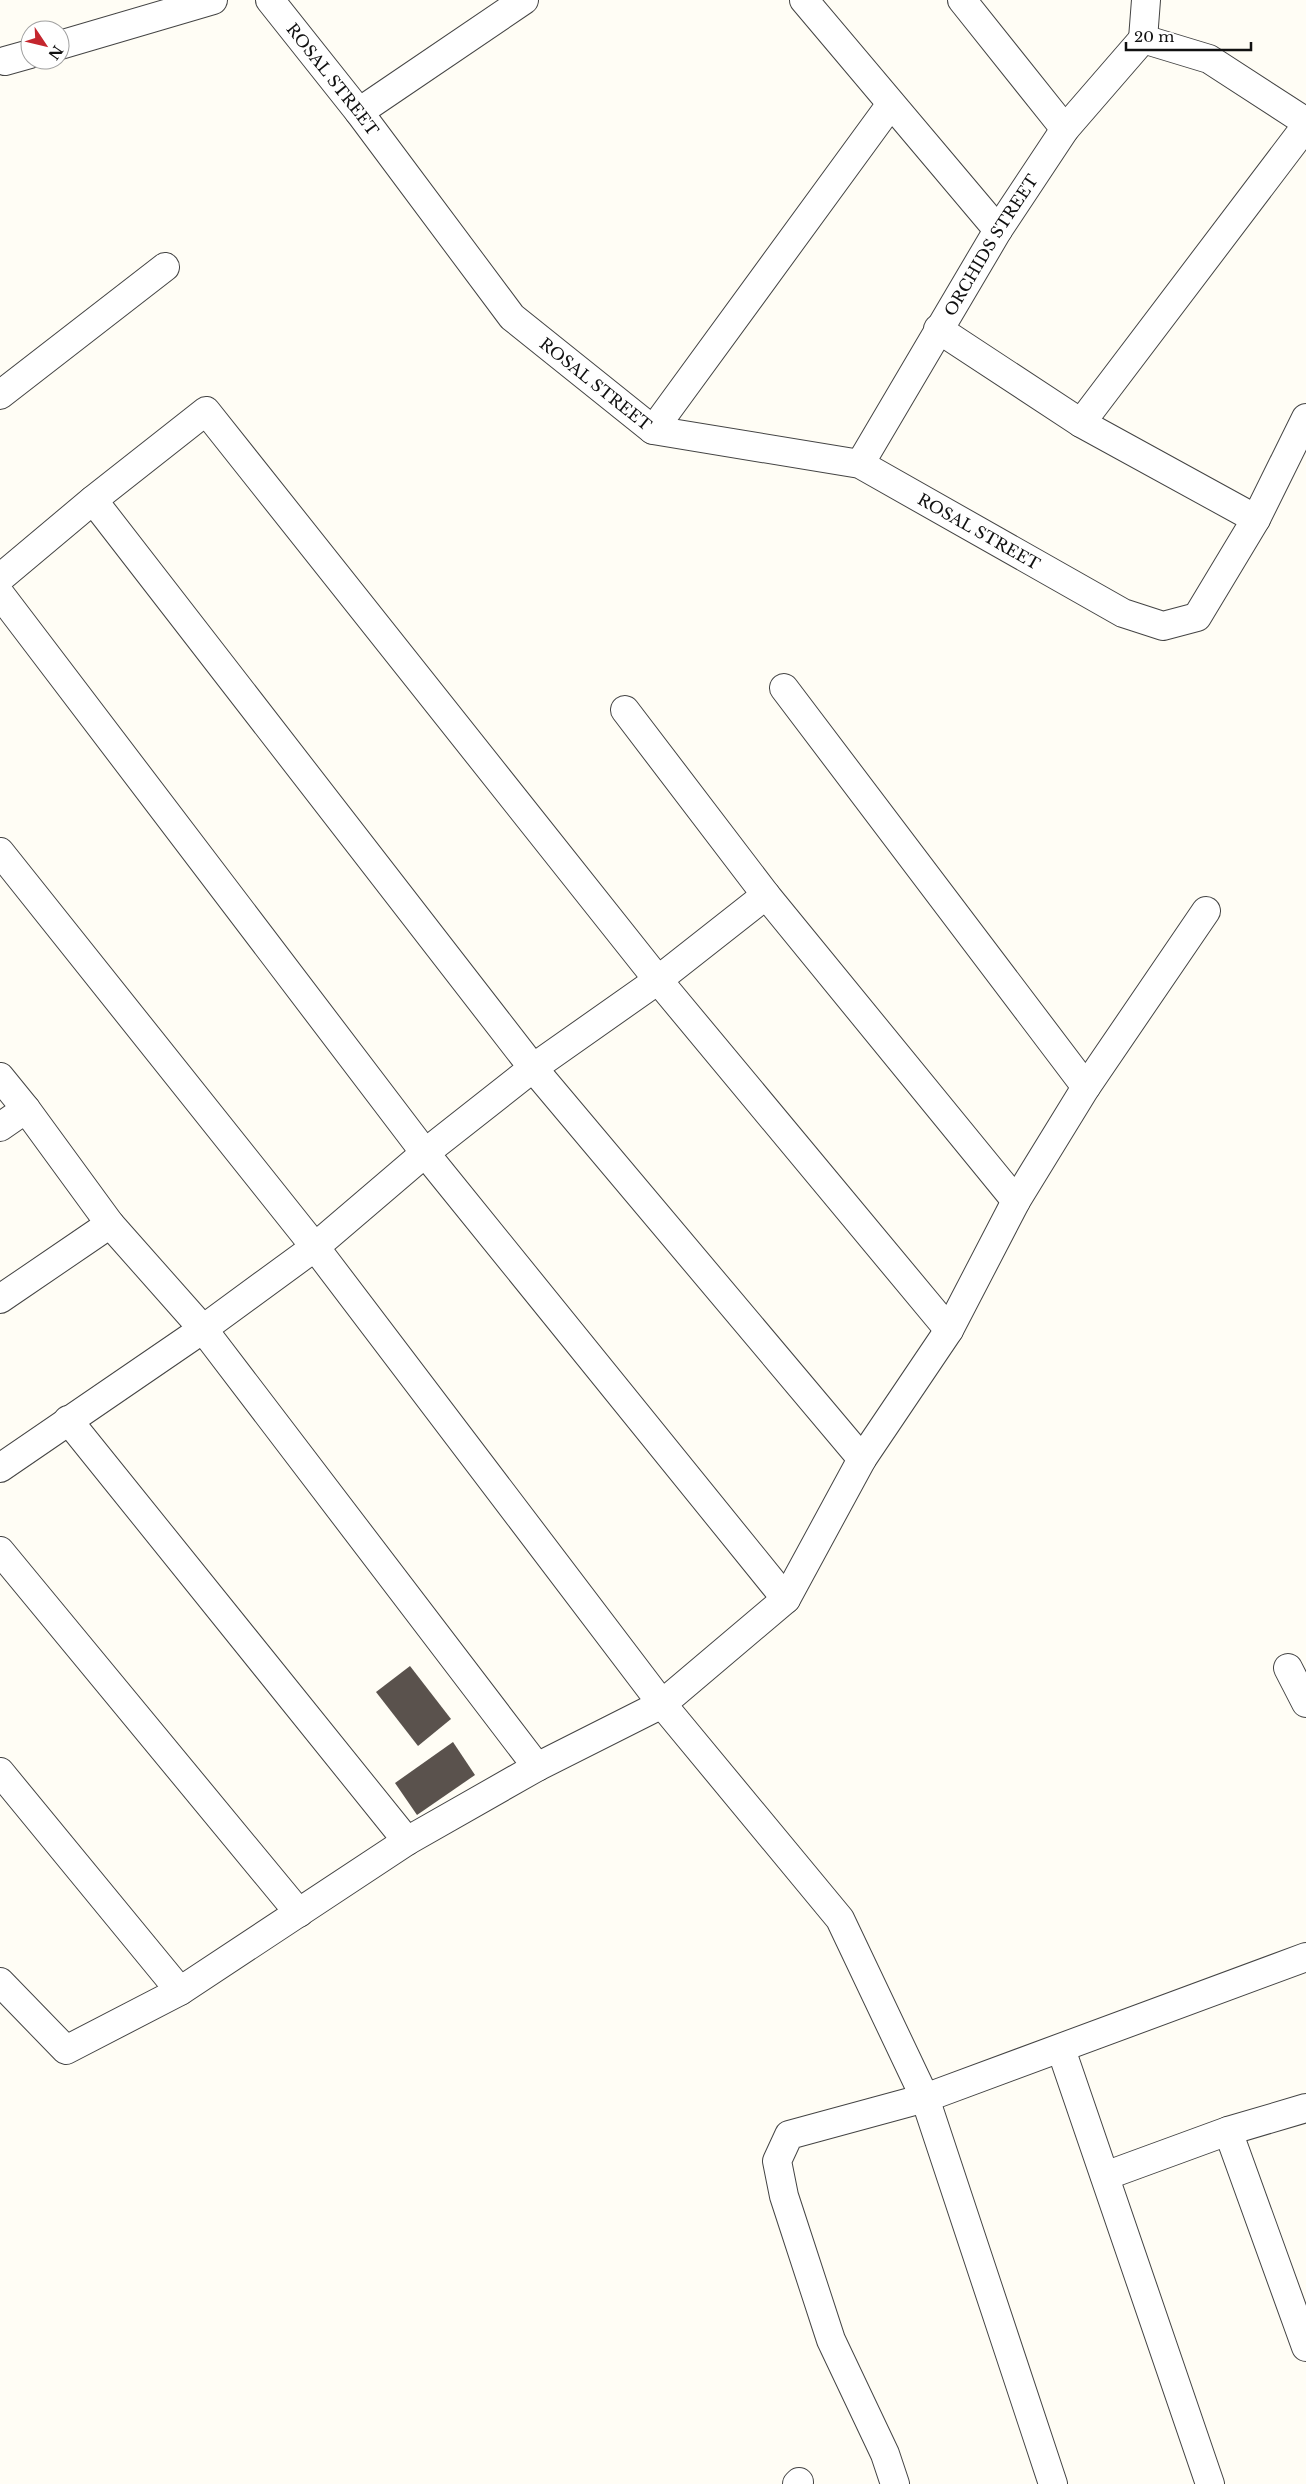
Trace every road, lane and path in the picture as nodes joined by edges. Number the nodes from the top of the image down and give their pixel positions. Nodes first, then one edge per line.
1 (213, 0) edge
2 (270, 0) edge
3 (524, 0) edge
4 (804, 0) edge
5 (962, 0) edge
6 (1146, 0) edge
7 (1143, 40) junction
8 (70, 42) edge
9 (891, 104) junction
10 (359, 112) junction
11 (1306, 124) edge
12 (1066, 130) junction
13 (998, 230) junction
14 (165, 267) dead end
15 (938, 329) junction
16 (0, 395) edge
17 (1306, 418) edge
18 (1081, 423) junction
19 (653, 430) junction
20 (860, 464) junction
21 (93, 500) junction
22 (1256, 519) junction
23 (0, 578) edge
24 (0, 594) edge
25 (784, 688) dead end
26 (625, 710) dead end
27 (0, 852) edge
28 (766, 895) junction
29 (1206, 911) dead end
30 (658, 980) junction
31 (533, 1068) junction
32 (0, 1077) edge
33 (1086, 1087) junction
34 (26, 1109) junction
35 (0, 1127) edge
36 (425, 1152) junction
37 (1016, 1202) junction
38 (110, 1224) junction
39 (315, 1247) junction
40 (0, 1299) edge
41 (203, 1329) junction
42 (949, 1330) junction
43 (68, 1420) junction
44 (862, 1459) junction
45 (0, 1468) edge
46 (0, 1551) edge
47 (786, 1599) junction
48 (1288, 1668) dead end
49 (1306, 1703) edge
50 (662, 1704) junction
51 (536, 1767) junction
52 (0, 1772) edge
53 (407, 1841) junction
54 (299, 1913) junction
55 (1306, 1957) edge
56 (0, 1982) edge
57 (180, 1991) junction
58 (1061, 2049) junction
59 (925, 2098) junction
60 (1306, 2108) edge
61 (1228, 2131) junction
62 (1105, 2176) junction
63 (1306, 2348) edge
64 (895, 2484) edge
65 (1053, 2484) edge
66 (1210, 2484) edge

1 - 8 street
2 - 10 street, ROSAL STREET
3 - 10 street
4 - 9 street
5 - 12 street
6 - 7 street
7 - 11 street
7 - 12 street, ORCHIDS STREET
9 - 13 street
9 - 19 street
10 - 19 street, ROSAL STREET
11 - 18 street
12 - 13 street, ORCHIDS STREET
13 - 15 street, ORCHIDS STREET
14 - 16 street
15 - 18 street
15 - 20 street, ORCHIDS STREET
17 - 22 street
18 - 22 street
19 - 20 street, ROSAL STREET
20 - 22 street, ROSAL STREET
21 - 23 street
21 - 30 street
21 - 31 street
24 - 36 street
25 - 33 street
26 - 28 street
27 - 39 street
28 - 30 street
28 - 37 street
29 - 33 street
30 - 31 street
30 - 42 street
31 - 36 street
31 - 44 street
32 - 34 street
33 - 37 street
34 - 35 street
34 - 38 street
36 - 39 street
36 - 47 street
37 - 42 street
38 - 40 street
38 - 41 street
39 - 41 street
39 - 50 street
41 - 43 street
41 - 51 street
42 - 44 street
43 - 45 street
43 - 53 street
44 - 47 street
46 - 54 street
47 - 50 street
48 - 49 street
50 - 51 street
50 - 59 street
51 - 53 street
52 - 57 street
53 - 54 street
54 - 57 street
55 - 58 street
56 - 57 street
58 - 59 street
58 - 62 street
59 - 64 street
59 - 65 street
60 - 61 street
61 - 62 street
61 - 63 street
62 - 66 street

